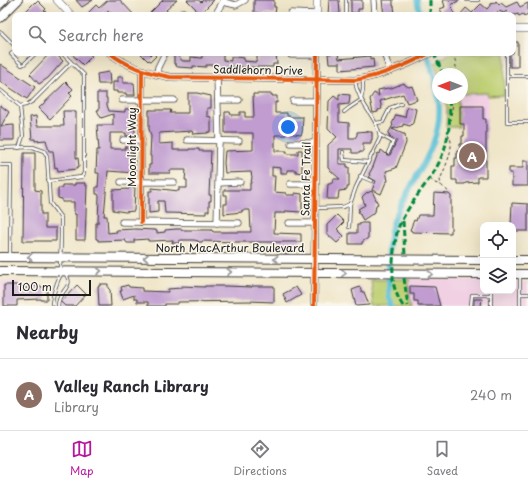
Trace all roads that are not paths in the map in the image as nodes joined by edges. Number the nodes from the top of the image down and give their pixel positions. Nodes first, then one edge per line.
1 (4, 0) edge
2 (18, 0) edge
3 (57, 0) edge
4 (245, 0) edge
5 (317, 0) edge
6 (346, 0) edge
7 (374, 0) edge
8 (467, 0) edge
9 (478, 0) edge
10 (224, 1) edge
11 (0, 4) edge
12 (68, 12) edge
13 (217, 12) edge
14 (317, 12) edge
15 (346, 12) edge
16 (375, 12) edge
17 (0, 18) edge
18 (516, 29) edge
19 (528, 29) edge
20 (1, 32) dead end
21 (12, 43) edge
22 (13, 56) edge
23 (33, 56) edge
24 (65, 56) edge
25 (113, 56) edge
26 (164, 56) edge
27 (317, 56) edge
28 (385, 56) edge
29 (425, 56) edge
30 (507, 56) edge
31 (72, 63) junction
32 (390, 70) junction
33 (142, 71) junction
34 (158, 75) junction
35 (507, 76) junction
36 (528, 76) edge
37 (218, 78) junction
38 (316, 79) junction
39 (359, 79) junction
40 (0, 90) edge
41 (122, 100) dead end
42 (142, 100) junction
43 (174, 100) dead end
44 (218, 100) junction
45 (238, 100) dead end
46 (361, 100) junction
47 (293, 101) dead end
48 (316, 101) junction
49 (401, 104) dead end
50 (20, 106) junction
51 (344, 112) dead end
52 (528, 122) edge
53 (375, 123) junction
54 (380, 135) junction
55 (123, 140) dead end
56 (142, 140) junction
57 (187, 140) dead end
58 (219, 140) junction
59 (239, 141) dead end
60 (291, 142) dead end
61 (316, 143) junction
62 (0, 148) edge
63 (19, 148) junction
64 (343, 152) dead end
65 (388, 153) dead end
66 (368, 162) junction
67 (0, 164) edge
68 (360, 176) junction
69 (48, 181) junction
70 (372, 181) dead end
71 (120, 182) dead end
72 (141, 182) junction
73 (174, 182) dead end
74 (240, 182) dead end
75 (219, 183) junction
76 (290, 184) dead end
77 (315, 184) junction
78 (350, 204) junction
79 (315, 208) junction
80 (122, 222) dead end
81 (141, 222) junction
82 (217, 223) junction
83 (239, 223) dead end
84 (290, 224) dead end
85 (315, 224) junction
86 (348, 228) dead end
87 (0, 257) edge
88 (10, 257) junction
89 (61, 258) junction
90 (315, 260) junction
91 (458, 260) junction
92 (480, 260) edge
93 (516, 260) edge
94 (528, 260) edge
95 (0, 271) edge
96 (62, 271) junction
97 (314, 273) junction
98 (457, 274) junction
99 (480, 274) edge
100 (520, 274) edge
101 (482, 294) edge
102 (491, 294) edge
103 (520, 294) junction
104 (528, 294) edge
105 (52, 306) edge
106 (58, 306) edge
107 (314, 306) edge
108 (471, 306) edge
109 (491, 306) edge
110 (520, 306) edge

1 - 11 main road
2 - 17 main road
3 - 12 street
4 - 10 street
5 - 14 street
6 - 15 lane
7 - 16 street
8 - 9 lane
10 - 13 street
18 - 19 street
20 - 21 lane
22 - 23 lane
24 - 31 lane
25 - 33 street, Saddlehorn Drive
26 - 34 street
27 - 38 street, Santa Fe Trail
28 - 32 street
29 - 32 street, Saddlehorn Drive
30 - 35 lane
31 - 50 lane
31 - 69 lane
32 - 39 street, Saddlehorn Drive
33 - 34 street, Saddlehorn Drive
33 - 42 street, Moonlight Way
34 - 37 street, Saddlehorn Drive
35 - 36 lane
35 - 52 lane
37 - 38 street, Saddlehorn Drive
37 - 44 street
38 - 39 street, Saddlehorn Drive
38 - 48 street, Santa Fe Trail
39 - 46 lane
39 - 46 lane
40 - 50 lane
41 - 42 street
42 - 43 street
42 - 56 street, Moonlight Way
44 - 45 street
44 - 58 street
46 - 51 lane
46 - 53 lane
47 - 48 street
48 - 61 street, Santa Fe Trail
49 - 53 lane
50 - 63 lane
53 - 54 lane
54 - 65 lane
54 - 66 lane
55 - 56 street
56 - 72 street, Moonlight Way
57 - 58 street
58 - 59 street
58 - 75 street
60 - 61 street
61 - 77 street, Santa Fe Trail
62 - 63 lane
63 - 69 lane
64 - 66 lane
66 - 68 lane
67 - 88 lane
68 - 70 lane
68 - 78 lane
69 - 89 lane
71 - 72 street
72 - 73 street
72 - 81 street, Moonlight Way
74 - 75 street
75 - 82 street
76 - 77 street
77 - 79 street, Santa Fe Trail
78 - 79 lane, Santa Fe Trail
78 - 86 lane
79 - 85 street, Santa Fe Trail
80 - 81 street
81 - 82 street
82 - 83 street
84 - 85 street
85 - 90 street, Santa Fe Trail
87 - 88 main road, North MacArthur Boulevard
89 -> 88 main road, North MacArthur Boulevard
90 -> 89 main road, North MacArthur Boulevard
89 - 96 lane
90 - 91 main road, North MacArthur Boulevard
90 - 97 street, Santa Fe Trail
91 - 92 main road, North MacArthur Boulevard
91 - 98 main road
93 - 94 main road
95 - 96 main road
96 -> 97 main road
96 - 105 lane
96 - 106 lane
97 -> 98 main road
97 - 107 street, Santa Fe Trail
98 - 99 main road
100 - 103 lane
101 - 108 lane
102 - 109 lane
103 - 104 lane
103 - 110 lane

